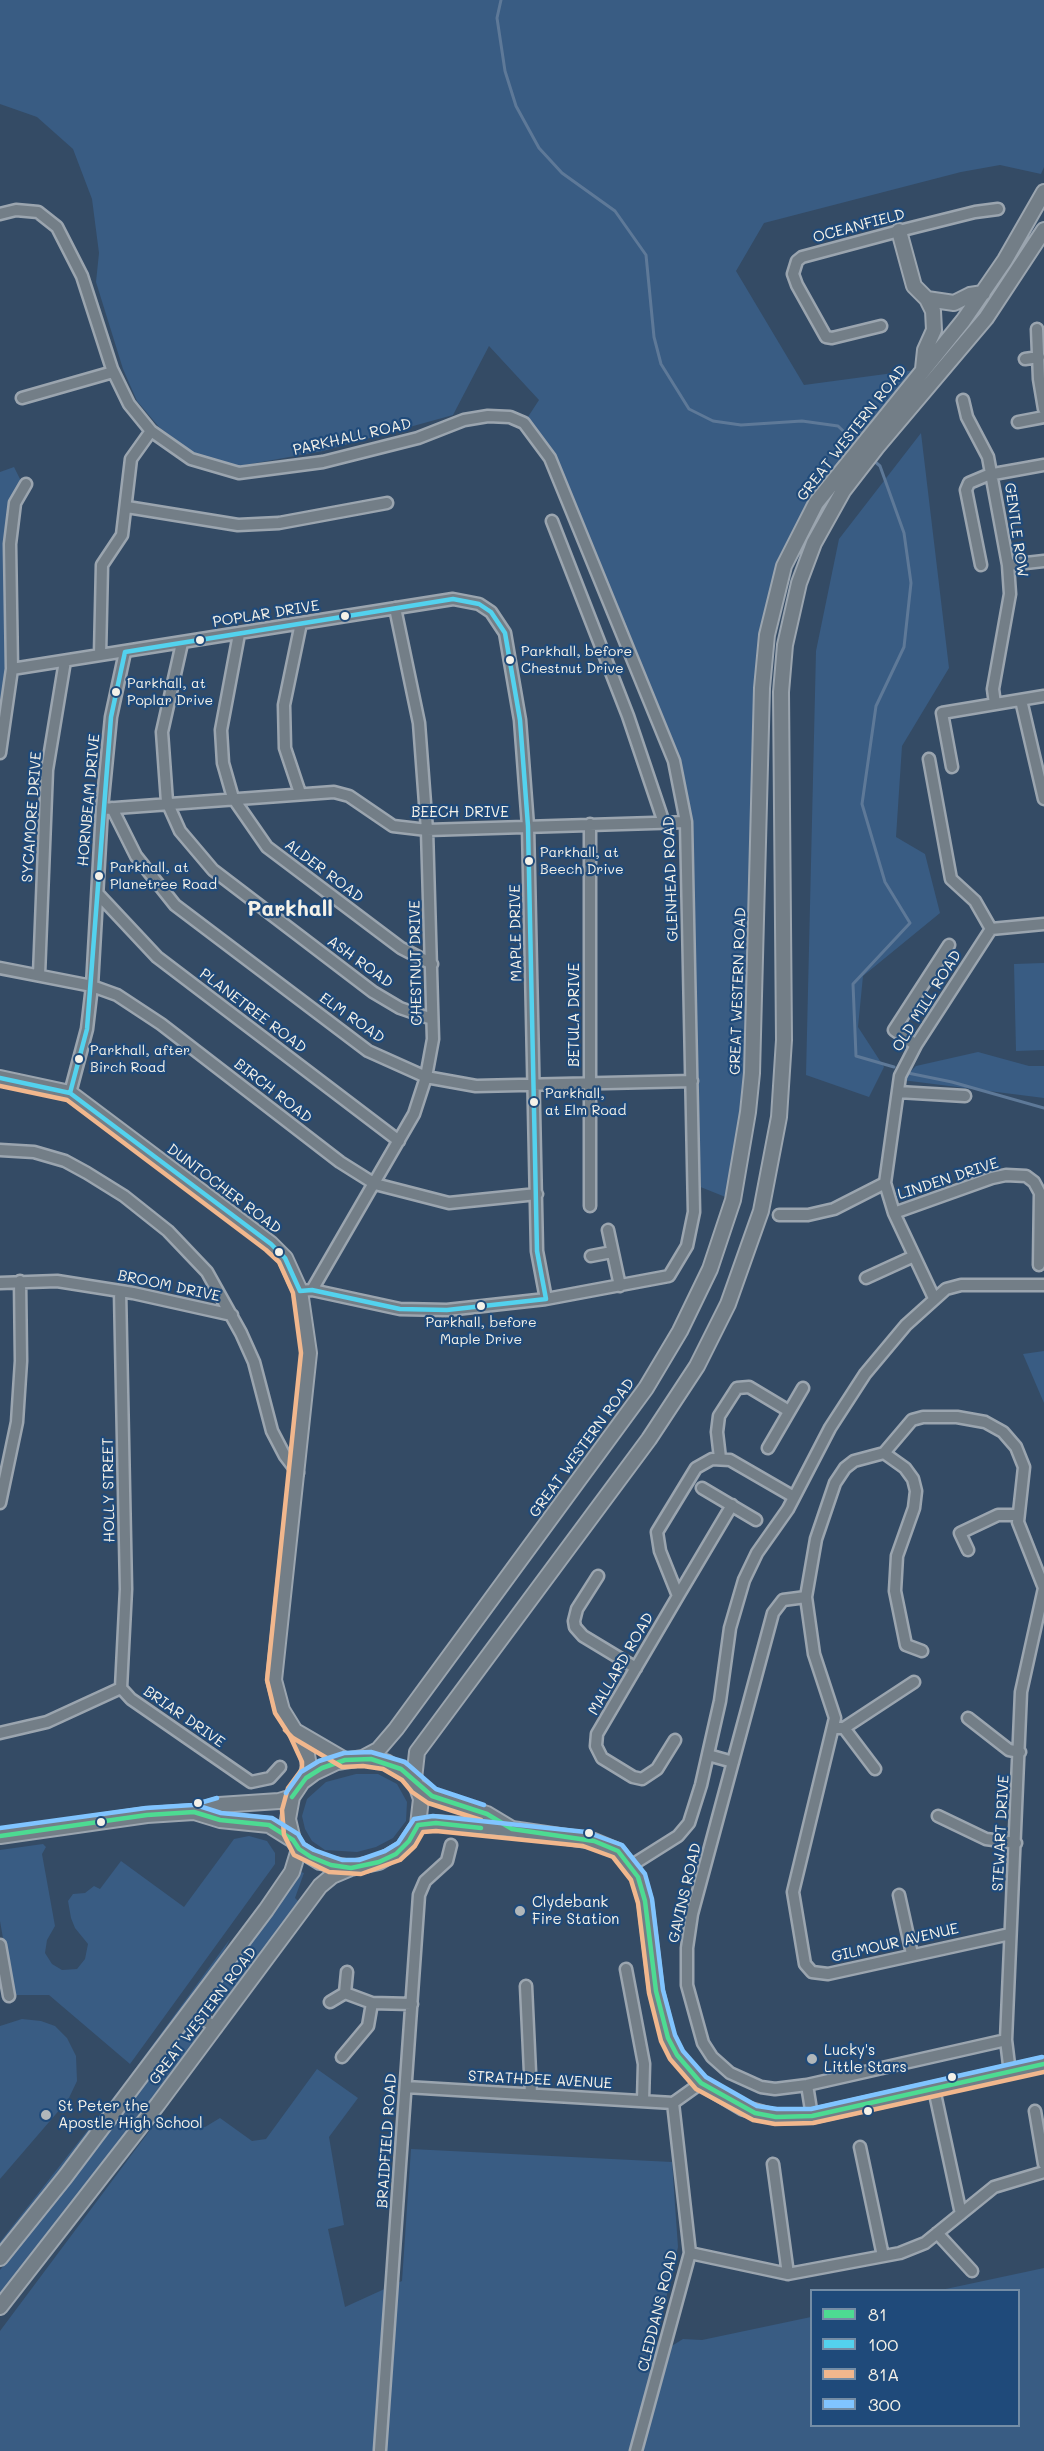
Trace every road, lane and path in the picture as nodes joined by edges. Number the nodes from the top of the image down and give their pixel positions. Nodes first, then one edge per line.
1 (1044, 192) edge
2 (998, 209) dead end
3 (0, 214) edge
4 (1044, 230) edge
5 (899, 231) junction
6 (1044, 247) edge
7 (1024, 263) junction
8 (983, 293) junction
9 (927, 299) junction
10 (881, 326) dead end
11 (1036, 329) dead end
12 (1039, 357) junction
13 (1025, 358) dead end
14 (923, 369) junction
15 (113, 372) junction
16 (21, 398) dead end
17 (963, 400) dead end
18 (1044, 409) edge
19 (1044, 417) edge
20 (1018, 422) dead end
21 (151, 431) junction
22 (880, 434) junction
23 (550, 458) joint
24 (854, 465) junction
25 (1044, 465) edge
26 (992, 474) junction
27 (26, 484) dead end
28 (387, 502) dead end
29 (127, 507) junction
30 (552, 521) dead end
31 (1044, 561) edge
32 (981, 565) dead end
33 (1008, 565) junction
34 (453, 599) joint
35 (395, 608) junction
36 (301, 623) junction
37 (238, 634) junction
38 (182, 643) junction
39 (125, 652) junction
40 (100, 655) junction
41 (65, 661) junction
42 (12, 669) junction
43 (1044, 696) edge
44 (1021, 700) junction
45 (995, 704) junction
46 (0, 753) edge
47 (929, 759) dead end
48 (952, 767) dead end
49 (300, 793) junction
50 (233, 798) junction
51 (1044, 799) edge
52 (167, 802) junction
53 (107, 808) junction
54 (686, 822) junction
55 (664, 823) junction
56 (590, 824) junction
57 (528, 826) junction
58 (427, 830) junction
59 (98, 894) junction
60 (1044, 924) edge
61 (991, 929) junction
62 (949, 945) dead end
63 (432, 964) junction
64 (0, 968) edge
65 (39, 975) junction
66 (92, 986) junction
67 (432, 1019) junction
68 (916, 1045) junction
69 (426, 1077) junction
70 (0, 1078) edge
71 (692, 1081) junction
72 (589, 1083) junction
73 (535, 1085) junction
74 (897, 1092) junction
75 (70, 1093) junction
76 (965, 1096) dead end
77 (399, 1141) junction
78 (0, 1150) edge
79 (885, 1183) junction
80 (375, 1184) junction
81 (537, 1194) junction
82 (590, 1206) dead end
83 (894, 1213) junction
84 (779, 1215) dead end
85 (608, 1230) dead end
86 (612, 1252) junction
87 (591, 1257) dead end
88 (912, 1257) junction
89 (1039, 1265) dead end
90 (866, 1278) dead end
91 (20, 1281) junction
92 (0, 1283) edge
93 (1044, 1285) edge
94 (620, 1286) junction
95 (306, 1290) junction
96 (120, 1291) junction
97 (934, 1298) junction
98 (546, 1299) junction
99 (232, 1315) junction
100 (802, 1388) dead end
101 (789, 1411) junction
102 (768, 1448) dead end
103 (884, 1453) junction
104 (720, 1458) junction
105 (298, 1473) junction
106 (702, 1488) dead end
107 (794, 1497) junction
108 (0, 1503) edge
109 (732, 1505) junction
110 (1018, 1515) junction
111 (756, 1520) dead end
112 (968, 1550) dead end
113 (598, 1576) dead end
114 (678, 1596) junction
115 (806, 1596) junction
116 (1043, 1597) edge
117 (922, 1651) dead end
118 (636, 1668) junction
119 (914, 1682) dead end
120 (121, 1688) junction
121 (968, 1718) dead end
122 (836, 1731) junction
123 (297, 1732) junction
124 (0, 1733) edge
125 (675, 1740) dead end
126 (1020, 1752) junction
127 (708, 1755) junction
128 (363, 1758) junction
129 (345, 1760) junction
130 (733, 1762) junction
131 (280, 1767) dead end
132 (875, 1769) dead end
133 (306, 1778) junction
134 (415, 1782) junction
135 (292, 1797) junction
136 (194, 1812) junction
137 (938, 1816) dead end
138 (418, 1825) junction
139 (512, 1829) junction
140 (0, 1836) edge
141 (1016, 1843) junction
142 (296, 1844) junction
143 (451, 1845) dead end
144 (632, 1865) junction
145 (351, 1868) junction
146 (899, 1895) dead end
147 (1010, 1934) junction
148 (0, 1945) edge
149 (912, 1954) junction
150 (1, 1958) edge
151 (626, 1969) dead end
152 (347, 1972) dead end
153 (526, 1986) dead end
154 (345, 1993) junction
155 (9, 1996) dead end
156 (330, 2002) dead end
157 (372, 2003) junction
158 (412, 2004) junction
159 (191, 2011) junction
160 (216, 2028) junction
161 (1006, 2040) junction
162 (342, 2057) dead end
163 (1044, 2064) edge
164 (1010, 2073) junction
165 (700, 2083) junction
166 (807, 2085) junction
167 (406, 2087) junction
168 (934, 2089) junction
169 (531, 2094) junction
170 (643, 2102) junction
171 (673, 2103) junction
172 (1035, 2111) dead end
173 (812, 2116) junction
174 (860, 2147) dead end
175 (773, 2164) dead end
176 (1044, 2164) edge
177 (1044, 2172) edge
178 (961, 2214) junction
179 (937, 2233) junction
180 (690, 2253) junction
181 (883, 2256) junction
182 (0, 2258) edge
183 (972, 2271) dead end
184 (788, 2274) junction
185 (0, 2307) edge
186 (380, 2450) edge
187 (636, 2451) edge

1 - 8 main road, GREAT WESTERN ROAD
2 - 5 street, OCEANFIELD
3 - 15 street, PARKHALL ROAD
4 - 7 main road, GREAT WESTERN ROAD
5 - 9 main road
5 - 10 street, OCEANFIELD
6 - 7 main road
7 - 22 main road, GREAT WESTERN ROAD
8 - 9 main road
8 - 14 main road, GREAT WESTERN ROAD
9 - 14 main road
11 - 12 street
12 - 13 street
12 - 18 street
14 - 22 main road, GREAT WESTERN ROAD
15 - 16 street
15 - 21 street, PARKHALL ROAD
17 - 26 street, GENTLE ROW
19 - 20 street
21 - 23 street, PARKHALL ROAD
21 - 29 street
22 - 24 main road, GREAT WESTERN ROAD
23 - 54 street, GLENHEAD ROAD
24 - 128 main road, GREAT WESTERN ROAD
24 - 134 main road, GREAT WESTERN ROAD
25 - 26 street
26 - 32 street
26 - 33 street, GENTLE ROW
27 - 42 street
28 - 29 street
29 - 40 street
30 - 55 street
31 - 33 street
33 - 45 street, GENTLE ROW
34 - 35 street, POPLAR DRIVE
34 - 57 street, MAPLE DRIVE
35 - 36 street, POPLAR DRIVE
35 - 58 street, CHESTNUT DRIVE
36 - 37 street, POPLAR DRIVE
36 - 49 street
37 - 38 street, POPLAR DRIVE
37 - 50 street, ALDER ROAD
38 - 39 street, POPLAR DRIVE
38 - 52 street, ASH ROAD
39 - 40 street, POPLAR DRIVE
39 - 53 street, HORNBEAM DRIVE
40 - 41 street, POPLAR DRIVE
41 - 42 street, POPLAR DRIVE
41 - 65 street, SYCAMORE DRIVE
42 - 46 street
43 - 44 street
44 - 45 street
44 - 51 street
45 - 48 street
47 - 61 street
49 - 50 street, BEECH DRIVE
49 - 58 street, BEECH DRIVE
50 - 52 street, BEECH DRIVE
50 - 63 street, ALDER ROAD
52 - 53 street, BEECH DRIVE
52 - 67 street, ASH ROAD
53 - 59 street, HORNBEAM DRIVE
53 - 69 street, ELM ROAD
54 - 55 street, BEECH DRIVE
54 - 71 street, GLENHEAD ROAD
55 - 56 street, BEECH DRIVE
56 - 57 street, BEECH DRIVE
56 - 72 street, BETULA DRIVE
57 - 58 street, BEECH DRIVE
57 - 73 street, MAPLE DRIVE
58 - 63 street, CHESTNUT DRIVE
59 - 66 street, HORNBEAM DRIVE
59 - 77 street, PLANETREE ROAD
60 - 61 street
61 - 68 street, OLD MILL ROAD
62 - 68 street
63 - 67 street, CHESTNUT DRIVE
64 - 65 street, BIRCH ROAD
65 - 66 street, BIRCH ROAD
66 - 75 street, HORNBEAM DRIVE
66 - 80 street, BIRCH ROAD
67 - 69 street, CHESTNUT DRIVE
68 - 74 street, OLD MILL ROAD
69 - 73 street, ELM ROAD
69 - 77 street, CHESTNUT DRIVE
70 - 75 main road, DUNTOCHER ROAD
71 - 72 street, ELM ROAD
71 - 94 street, GLENHEAD ROAD
72 - 73 street, ELM ROAD
72 - 82 street, BETULA DRIVE
73 - 81 street, MAPLE DRIVE
74 - 76 street
74 - 79 street, OLD MILL ROAD
75 - 95 main road, DUNTOCHER ROAD
77 - 80 street, CHESTNUT DRIVE
78 - 99 street
79 - 83 street, OLD MILL ROAD
79 - 84 street
80 - 81 street, BIRCH ROAD
80 - 95 street, CHESTNUT DRIVE
81 - 98 street, MAPLE DRIVE
83 - 88 street, OLD MILL ROAD
83 - 89 street, LINDEN DRIVE
85 - 86 street
86 - 87 street
86 - 94 street
88 - 90 street
88 - 97 street, OLD MILL ROAD
91 - 92 street, BROOM DRIVE
91 - 96 street, BROOM DRIVE
91 - 108 street
93 - 97 street
94 - 98 street
95 - 98 street
95 - 105 main road, DUNTOCHER ROAD
96 - 99 street, BROOM DRIVE
96 - 120 street, HOLLY STREET
97 - 107 street
99 - 105 street, BROOM DRIVE
100 - 101 street
101 - 102 street
101 - 104 street
103 - 110 street, STEWART DRIVE
103 - 115 street
103 - 117 street
104 - 107 street
104 - 114 street
105 - 123 main road, DUNTOCHER ROAD
106 - 109 street
107 - 127 street
109 - 111 street
109 - 114 street, MALLARD ROAD
110 - 112 street
110 - 116 street, STEWART DRIVE
113 - 118 street
114 - 118 street, MALLARD ROAD
115 - 122 street
115 - 130 street, GAVINS ROAD
116 - 126 street, STEWART DRIVE
118 - 125 street, MALLARD ROAD
119 - 122 street
120 - 124 street, BRIAR DRIVE
120 - 131 street, BRIAR DRIVE
121 - 126 street
122 - 132 street
122 - 149 street, GILMOUR AVENUE
123 - 129 main road, DUNTOCHER ROAD
123 - 133 main road, DUNTOCHER ROAD
126 - 141 street, STEWART DRIVE
127 - 130 street
127 - 144 street
128 - 129 main road
128 - 134 main road
129 - 133 main road
130 - 166 street, GAVINS ROAD
133 - 135 main road
134 - 138 main road
134 - 139 main road
135 - 136 main road
135 - 142 main road
136 - 140 main road
136 - 142 main road
137 - 141 street
138 - 139 main road
138 - 145 main road
139 - 144 main road
141 - 147 street, STEWART DRIVE
142 - 145 main road
142 - 159 main road, GREAT WESTERN ROAD
143 - 158 street, BRAIDFIELD ROAD
144 - 165 main road
145 - 160 main road, GREAT WESTERN ROAD
146 - 149 street
147 - 149 street, GILMOUR AVENUE
147 - 161 street, STEWART DRIVE
148 - 150 street
150 - 155 street
151 - 170 street
152 - 154 street
153 - 169 street
154 - 156 street
154 - 157 street
157 - 158 street
157 - 162 street
158 - 167 street, BRAIDFIELD ROAD
159 - 160 street
159 - 182 main road, GREAT WESTERN ROAD
160 - 185 main road, GREAT WESTERN ROAD
161 - 164 street, STEWART DRIVE
161 - 166 street, GAVINS ROAD
163 - 164 main road
164 - 168 main road
165 - 171 street
165 - 173 main road
166 - 173 street
167 - 169 street, STRATHDEE AVENUE
167 - 186 street, BRAIDFIELD ROAD
168 - 173 main road
168 - 178 street
169 - 170 street, STRATHDEE AVENUE
170 - 171 street, STRATHDEE AVENUE
171 - 180 street, CLEDDANS ROAD
172 - 176 street
174 - 181 street
175 - 184 street
177 - 178 street
178 - 179 street
179 - 181 street
179 - 183 street
180 - 184 street
180 - 187 street, CLEDDANS ROAD
181 - 184 street

